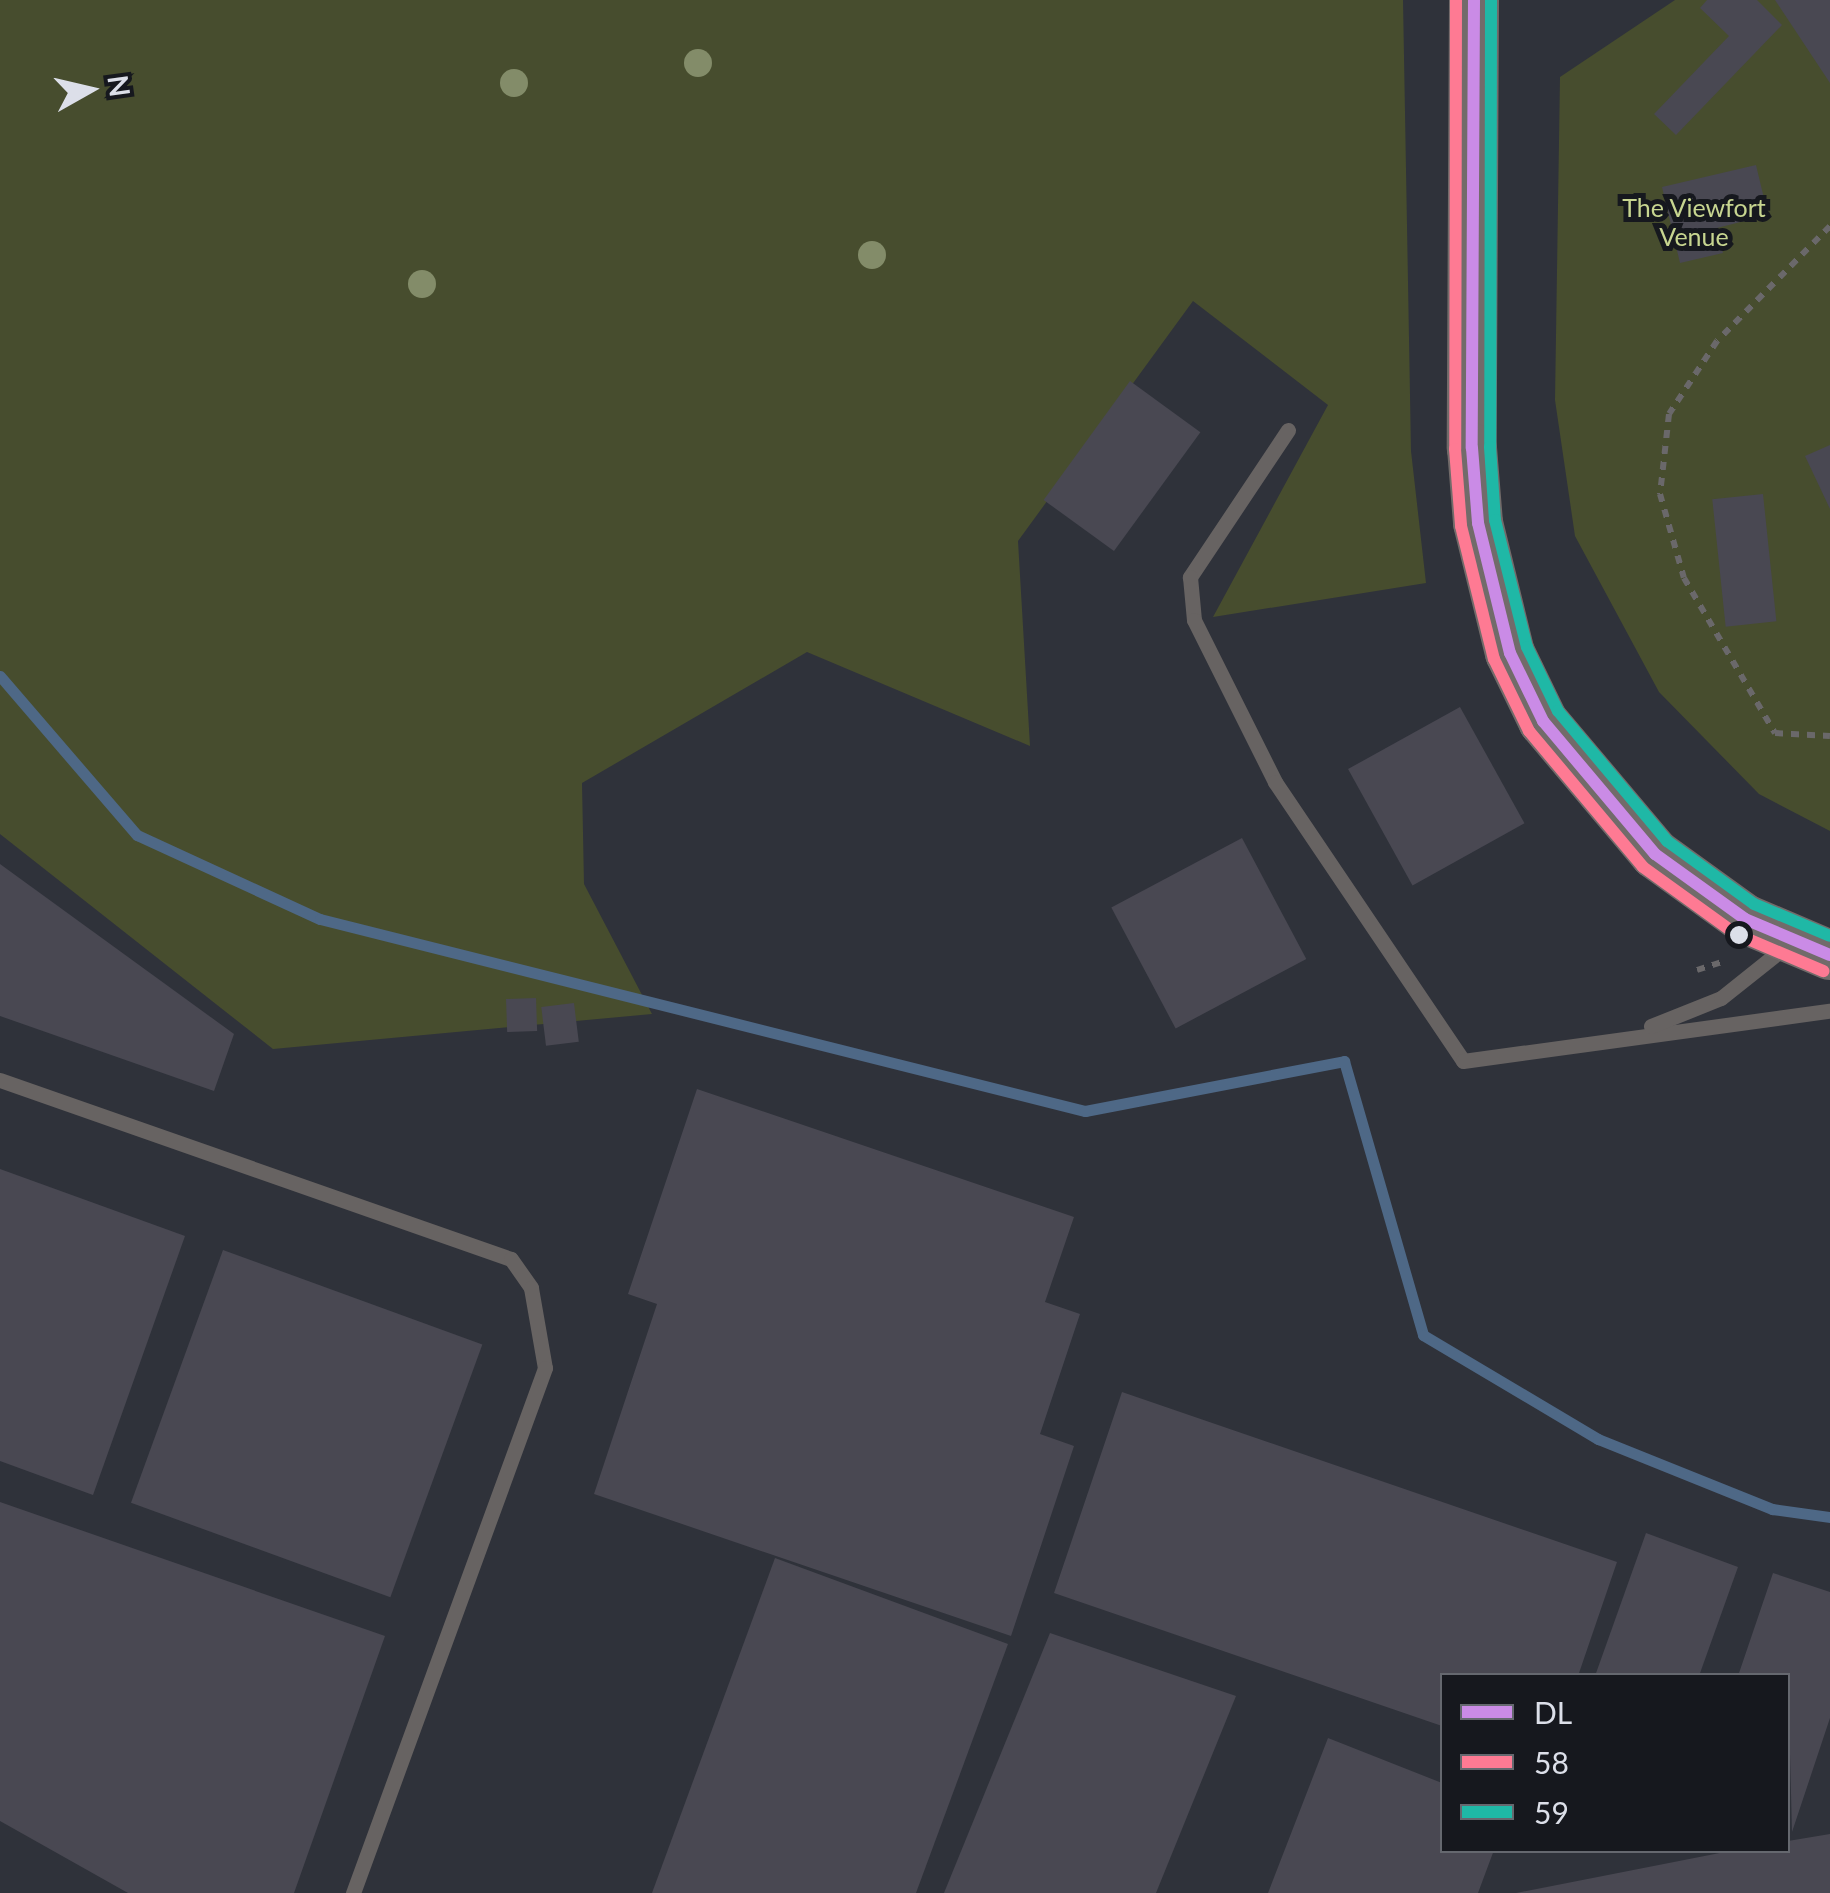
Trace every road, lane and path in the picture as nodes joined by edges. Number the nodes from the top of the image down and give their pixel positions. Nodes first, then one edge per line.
1 (1474, 0) edge
2 (1830, 226) edge
3 (1288, 430) dead end
4 (1830, 736) edge
5 (1812, 947) edge
6 (1728, 960) dead end
7 (1698, 970) dead end
8 (1830, 1011) edge
9 (1638, 1031) junction
10 (0, 1080) edge
11 (353, 1893) edge

1 - 5 highway
2 - 4 path
3 - 9 lane
5 - 9 lane
6 - 7 path
8 - 9 lane
10 - 11 lane

